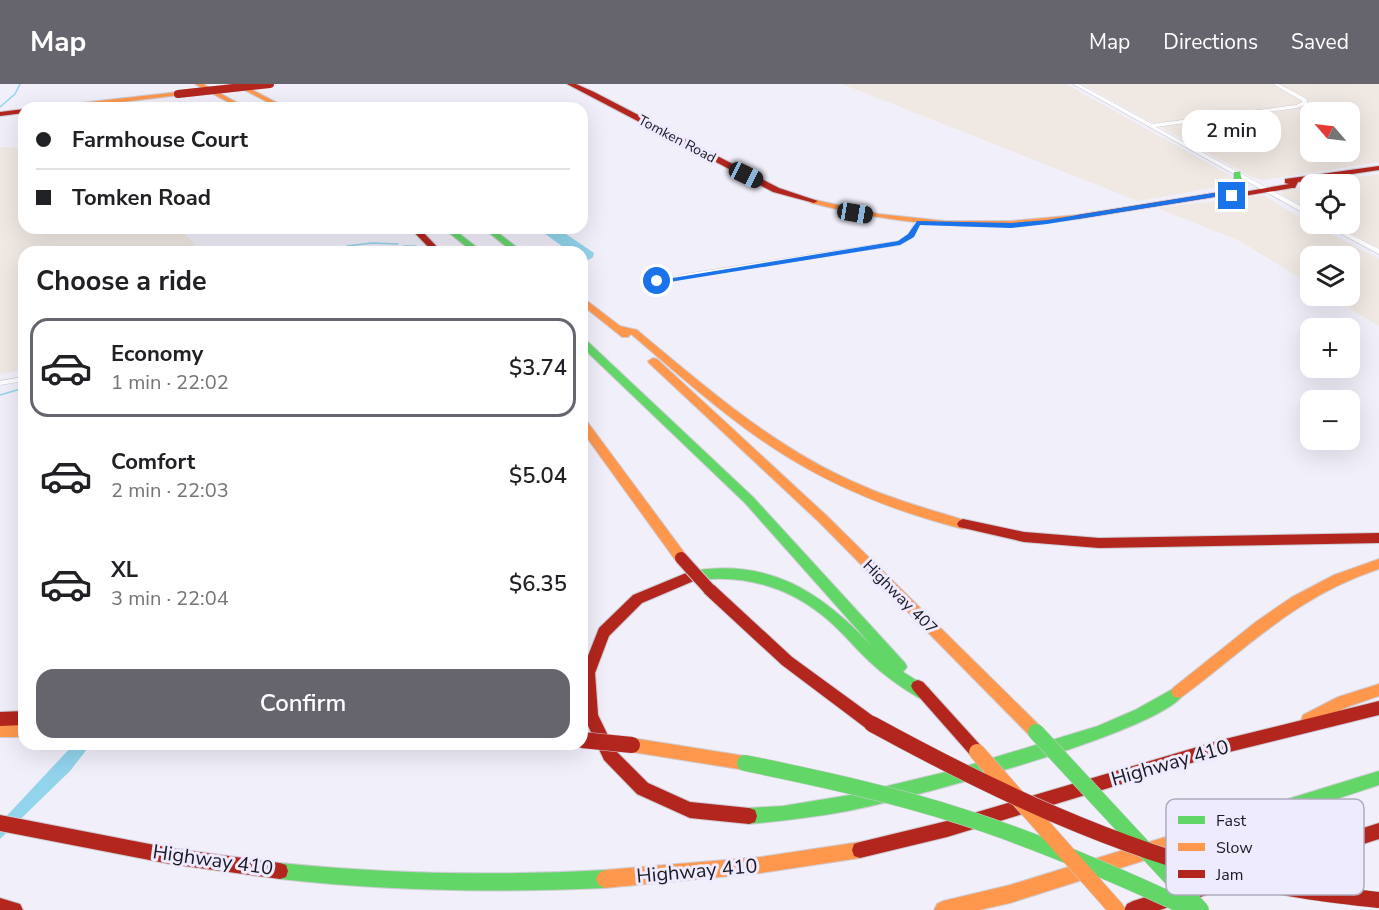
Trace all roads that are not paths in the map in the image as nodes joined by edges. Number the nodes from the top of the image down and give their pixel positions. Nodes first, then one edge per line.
1 (198, 84) edge
2 (236, 84) edge
3 (271, 84) edge
4 (562, 84) edge
5 (570, 84) edge
6 (1075, 84) edge
7 (1275, 84) edge
8 (593, 95) junction
9 (107, 102) edge
10 (232, 102) edge
11 (272, 102) edge
12 (18, 112) edge
13 (0, 114) edge
14 (1151, 126) junction
15 (1379, 168) edge
16 (1237, 174) junction
17 (1260, 187) junction
18 (1235, 188) junction
19 (1220, 194) junction
20 (1300, 209) edge
21 (917, 223) junction
22 (420, 234) edge
23 (456, 234) edge
24 (495, 234) edge
25 (1345, 234) edge
26 (432, 246) edge
27 (472, 246) edge
28 (511, 246) edge
29 (1379, 252) edge
30 (647, 285) dead end
31 (588, 305) edge
32 (617, 328) junction
33 (588, 348) edge
34 (18, 380) edge
35 (0, 383) edge
36 (588, 431) edge
37 (1379, 538) edge
38 (1379, 564) edge
39 (588, 673) edge
40 (1379, 690) edge
41 (924, 693) junction
42 (588, 701) edge
43 (1379, 708) edge
44 (18, 718) edge
45 (0, 719) edge
46 (1292, 728) junction
47 (0, 729) edge
48 (18, 730) edge
49 (588, 741) edge
50 (1379, 777) edge
51 (1379, 785) edge
52 (1354, 786) junction
53 (1313, 799) edge
54 (0, 823) edge
55 (1379, 831) edge
56 (1364, 836) edge
57 (1166, 845) edge
58 (1166, 856) edge
59 (1166, 872) edge
60 (1180, 895) edge
61 (1187, 895) edge
62 (1342, 895) edge
63 (1379, 900) edge
64 (0, 907) edge
65 (14, 910) edge
66 (944, 910) edge
67 (1117, 910) edge
68 (1133, 910) edge
69 (1192, 910) edge
70 (1201, 910) edge

1 - 10 main road
2 - 11 main road
3 - 9 main road, bridge
4 - 8 main road, Tomken Road
5 - 8 main road, Tomken Road
6 - 14 street
7 - 14 street
8 - 21 main road, Tomken Road
12 - 13 main road
14 - 16 street
15 - 17 main road, Tomken Road
16 - 17 street
16 - 18 main road
17 - 18 main road, Tomken Road
17 - 19 main road, Tomken Road
17 - 20 street
18 - 19 main road, Tomken Road
19 - 21 main road, Tomken Road
21 - 30 street
22 - 26 main road
23 - 27 main road
24 - 28 main road
25 - 29 street
31 - 32 main road, Highway 407
32 - 37 main road
32 - 59 main road, Highway 407, bridge
33 - 41 main road
34 - 35 street
36 - 58 main road, bridge
38 - 42 main road
39 - 41 main road
40 - 46 main road
41 - 67 main road, bridge
43 - 46 main road, Highway 410
44 - 45 main road
46 - 54 main road, Highway 410
47 - 48 main road
49 - 69 main road, bridge
50 - 52 main road
51 - 52 main road
52 - 53 main road
55 - 56 main road
57 - 66 main road
60 - 68 main road
61 - 70 main road, Highway 407, bridge
62 - 63 main road, bridge
64 - 65 main road

